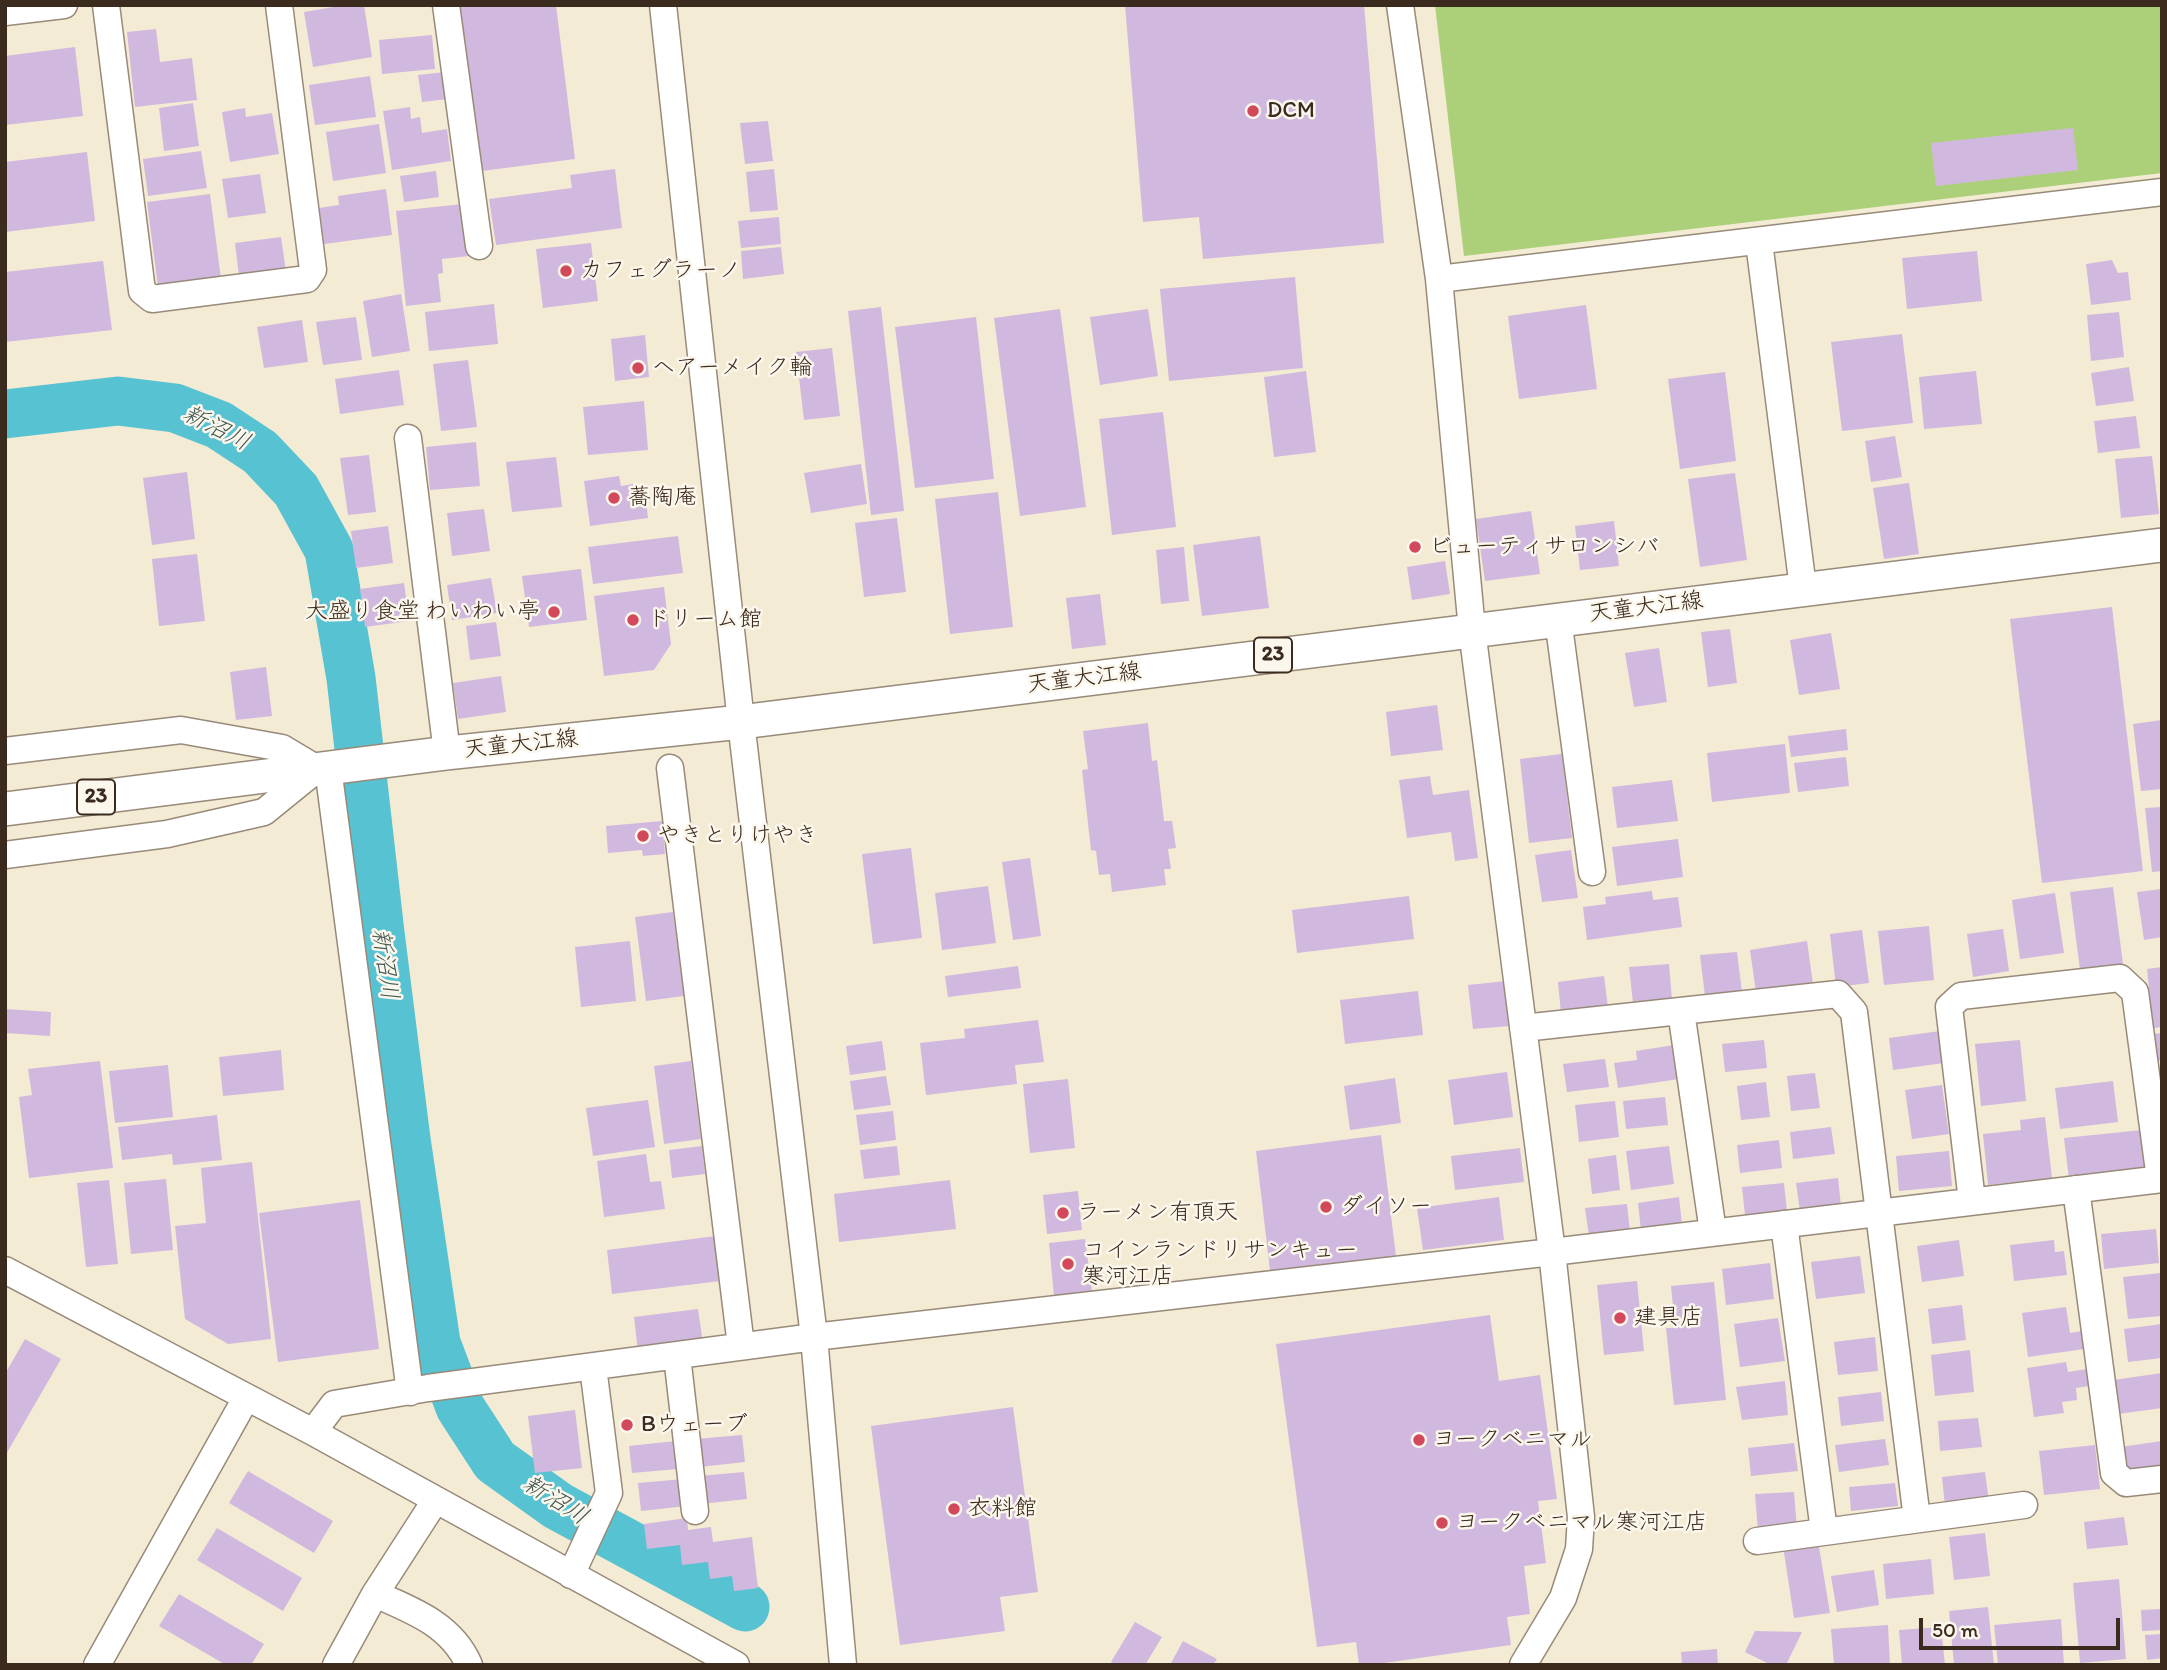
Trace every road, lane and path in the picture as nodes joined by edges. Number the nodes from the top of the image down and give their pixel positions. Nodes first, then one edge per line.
1 (64, 5) edge
2 (106, 5) edge
3 (279, 5) edge
4 (446, 5) edge
5 (663, 5) edge
6 (1400, 5) edge
7 (5, 12) edge
8 (2162, 192) edge
9 (1759, 242) junction
10 (479, 246) dead end
11 (1439, 279) junction
12 (408, 438) dead end
13 (2162, 545) edge
14 (1803, 588) junction
15 (1558, 619) junction
16 (1472, 630) junction
17 (741, 722) junction
18 (5, 751) edge
19 (447, 753) junction
20 (328, 768) junction
21 (670, 768) dead end
22 (5, 809) edge
23 (5, 855) edge
24 (1592, 872) dead end
25 (1681, 1011) junction
26 (1523, 1028) junction
27 (2161, 1179) edge
28 (2076, 1189) junction
29 (1972, 1200) junction
30 (1879, 1213) junction
31 (1784, 1224) junction
32 (1713, 1232) junction
33 (1552, 1252) junction
34 (5, 1270) edge
35 (814, 1337) junction
36 (741, 1346) junction
37 (677, 1356) junction
38 (593, 1367) junction
39 (419, 1390) junction
40 (246, 1398) junction
41 (313, 1432) junction
42 (2162, 1479) edge
43 (435, 1501) junction
44 (2024, 1505) dead end
45 (695, 1511) dead end
46 (1917, 1519) junction
47 (1824, 1531) junction
48 (1757, 1541) dead end
49 (571, 1575) junction
50 (375, 1594) junction
51 (97, 1665) edge
52 (336, 1665) edge
53 (469, 1665) edge
54 (736, 1665) edge
55 (843, 1665) edge
56 (1523, 1665) edge

1 - 7 street
2 - 3 street
4 - 10 street
5 - 17 street
6 - 11 street
8 - 9 street
9 - 11 street
9 - 14 street
11 - 16 street
12 - 19 street
13 - 14 main road, 天童大江線 / 23
14 - 15 main road, 天童大江線 / 23
15 - 16 main road, 天童大江線 / 23
15 - 24 street
16 - 17 main road, 天童大江線 / 23
16 - 26 street
17 - 19 main road, 天童大江線 / 23
17 - 35 street
18 - 20 street
19 - 20 main road, 天童大江線 / 23
20 - 22 main road, 天童大江線 / 23
20 - 23 street
20 - 39 street
21 - 36 street
25 - 26 street
25 - 30 street
25 - 32 street
26 - 33 street
27 - 28 street
27 - 29 street
28 - 29 street
28 - 42 street
29 - 30 street
30 - 31 street
30 - 46 street
31 - 32 street
31 - 47 street
32 - 33 street
33 - 35 street
33 - 56 street
34 - 40 street
35 - 36 street
35 - 55 street
36 - 37 street
37 - 38 street
37 - 45 street
38 - 39 street
38 - 49 street
39 - 41 street
40 - 41 street
40 - 51 street
41 - 43 street
43 - 49 street
43 - 50 street
44 - 46 street
46 - 47 street
47 - 48 street
49 - 54 street
50 - 52 street
50 - 53 street

